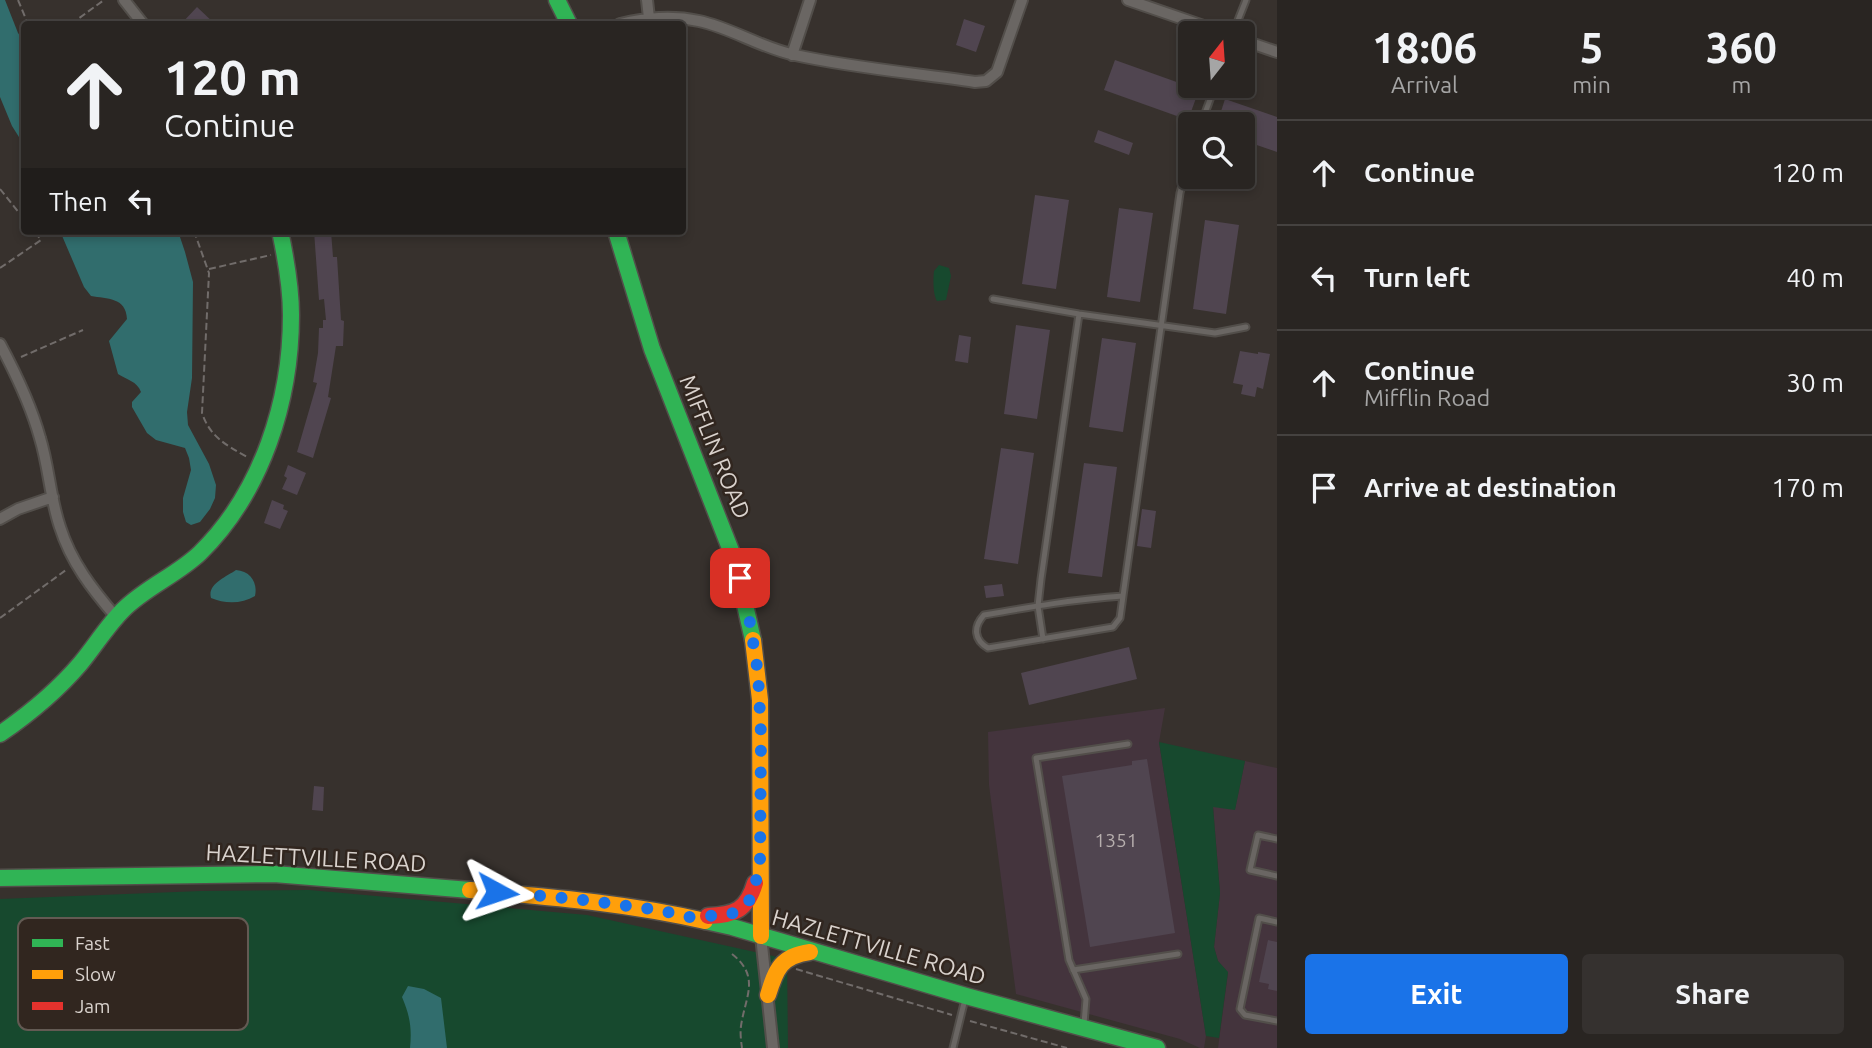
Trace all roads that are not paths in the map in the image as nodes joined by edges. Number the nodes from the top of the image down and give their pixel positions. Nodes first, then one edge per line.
1 (124, 0) edge
2 (556, 0) edge
3 (647, 0) edge
4 (810, 0) edge
5 (1022, 0) edge
6 (1128, 0) edge
7 (1246, 0) edge
8 (649, 18) junction
9 (141, 21) edge
10 (560, 21) edge
11 (567, 21) edge
12 (634, 21) edge
13 (1189, 21) edge
14 (1238, 21) edge
15 (1255, 44) edge
16 (1277, 52) edge
17 (792, 54) junction
18 (1181, 189) edge
19 (281, 235) edge
20 (617, 235) edge
21 (993, 299) dead end
22 (1079, 314) junction
23 (1162, 326) junction
24 (1246, 327) dead end
25 (0, 344) edge
26 (53, 497) junction
27 (0, 519) edge
28 (1123, 596) junction
29 (1038, 606) junction
30 (116, 617) junction
31 (1043, 639) junction
32 (0, 734) edge
33 (1128, 744) dead end
34 (1277, 839) edge
35 (760, 863) junction
36 (1277, 876) edge
37 (0, 878) edge
38 (689, 917) junction
39 (1277, 922) edge
40 (761, 936) junction
41 (815, 951) junction
42 (1178, 954) dead end
43 (1073, 971) junction
44 (768, 995) junction
45 (966, 996) junction
46 (1277, 1021) edge
47 (1083, 1028) junction
48 (774, 1048) edge
49 (953, 1048) edge
50 (1157, 1048) edge

1 - 9 street
2 - 10 main road
2 - 11 main road
3 - 8 street
4 - 17 street
5 - 17 street
6 - 13 street
7 - 14 lane
8 - 12 street
8 - 17 street
15 - 16 street
18 - 23 lane
19 - 30 main road
20 - 35 main road, MIFFLIN ROAD
21 - 22 lane
22 - 23 lane
22 - 29 lane
23 - 24 lane
23 - 28 lane
25 - 26 street
26 - 27 street
26 - 30 street
28 - 29 lane
28 - 31 lane
29 - 31 lane
29 - 31 lane
30 - 32 main road
33 - 43 lane
34 - 36 lane
35 - 38 main road
35 - 40 main road, MIFFLIN ROAD
37 - 38 main road, HAZLETTVILLE ROAD
38 - 40 main road, HAZLETTVILLE ROAD
39 - 46 lane
40 - 41 main road, HAZLETTVILLE ROAD
40 - 44 street
41 - 44 main road
41 - 45 main road, HAZLETTVILLE ROAD
42 - 43 lane
43 - 47 lane
44 - 48 street
45 - 47 main road, HAZLETTVILLE ROAD
45 - 49 lane
47 - 50 main road, HAZLETTVILLE ROAD

